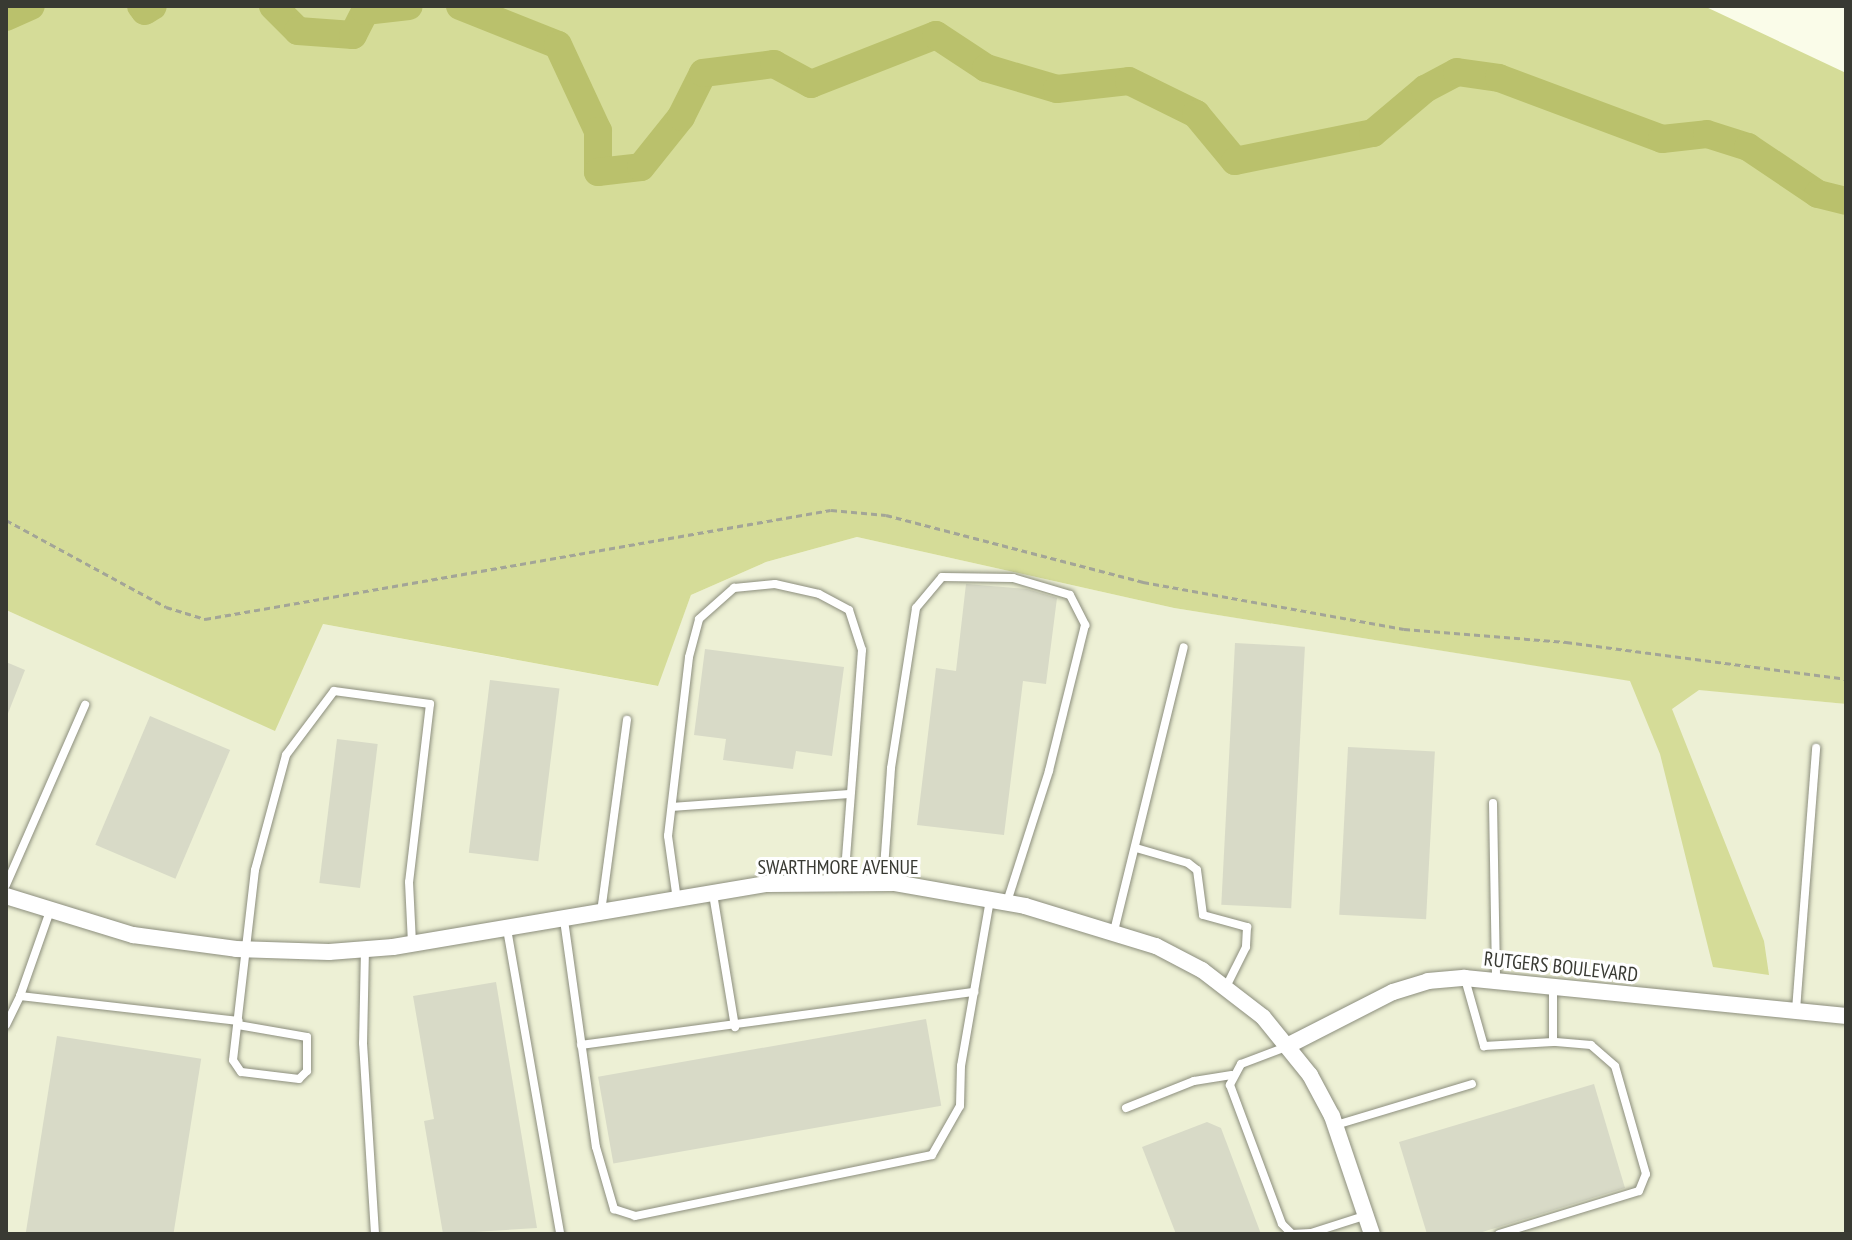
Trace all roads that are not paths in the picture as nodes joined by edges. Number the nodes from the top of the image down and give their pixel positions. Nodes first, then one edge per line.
1 (1184, 647) dead end
2 (85, 705) dead end
3 (627, 720) dead end
4 (1816, 748) dead end
5 (849, 794) junction
6 (1493, 803) dead end
7 (672, 807) junction
8 (1136, 848) junction
9 (844, 883) junction
10 (883, 883) junction
11 (6, 885) edge
12 (713, 894) junction
13 (6, 896) edge
14 (677, 900) junction
15 (999, 901) junction
16 (50, 911) junction
17 (601, 913) junction
18 (564, 920) junction
19 (507, 929) junction
20 (1114, 931) junction
21 (412, 944) junction
22 (248, 949) junction
23 (365, 949) junction
24 (1465, 978) junction
25 (1496, 981) junction
26 (1553, 986) junction
27 (1226, 987) junction
28 (974, 992) junction
29 (20, 996) junction
30 (1796, 1010) junction
31 (1846, 1016) edge
32 (238, 1023) junction
33 (6, 1025) edge
34 (735, 1027) junction
35 (1553, 1042) junction
36 (581, 1045) junction
37 (1287, 1046) junction
38 (1232, 1075) junction
39 (1472, 1084) dead end
40 (1126, 1108) dead end
41 (1335, 1126) junction
42 (1367, 1215) junction
43 (375, 1234) edge
44 (560, 1234) edge
45 (1372, 1234) edge
46 (1499, 1234) edge

1 - 8 lane
2 - 11 lane
3 - 17 lane
4 - 30 lane
5 - 7 lane
5 - 7 lane
5 - 9 lane
6 - 25 lane
7 - 14 lane
8 - 20 lane
8 - 27 lane
9 - 10 street, SWARTHMORE AVENUE
9 - 12 street, SWARTHMORE AVENUE
10 - 15 street, SWARTHMORE AVENUE
10 - 15 lane
12 - 14 street, SWARTHMORE AVENUE
12 - 34 lane
13 - 16 street, SWARTHMORE AVENUE
14 - 17 street, SWARTHMORE AVENUE
15 - 20 street, SWARTHMORE AVENUE
15 - 28 lane
16 - 22 street, SWARTHMORE AVENUE
16 - 29 lane
17 - 18 street, SWARTHMORE AVENUE
18 - 19 street, SWARTHMORE AVENUE
18 - 36 lane
19 - 21 street, SWARTHMORE AVENUE
19 - 44 lane
20 - 27 street, SWARTHMORE AVENUE
21 - 22 lane
21 - 23 street, SWARTHMORE AVENUE
22 - 23 street, SWARTHMORE AVENUE
22 - 32 lane
23 - 43 lane
24 - 25 street, RUTGERS BOULEVARD
24 - 35 lane
24 - 37 street, RUTGERS BOULEVARD
25 - 26 street, RUTGERS BOULEVARD
26 - 30 street, RUTGERS BOULEVARD
26 - 35 lane
27 - 37 street, SWARTHMORE AVENUE
28 - 34 lane
28 - 36 lane
29 - 32 lane
29 - 33 lane
30 - 31 street, RUTGERS BOULEVARD
32 - 32 lane
34 - 36 lane
35 - 46 lane
37 - 38 lane
37 - 41 street, SWARTHMORE AVENUE
38 - 40 lane
38 - 42 lane
39 - 41 lane
41 - 42 street, SWARTHMORE AVENUE
42 - 45 street, SWARTHMORE AVENUE

